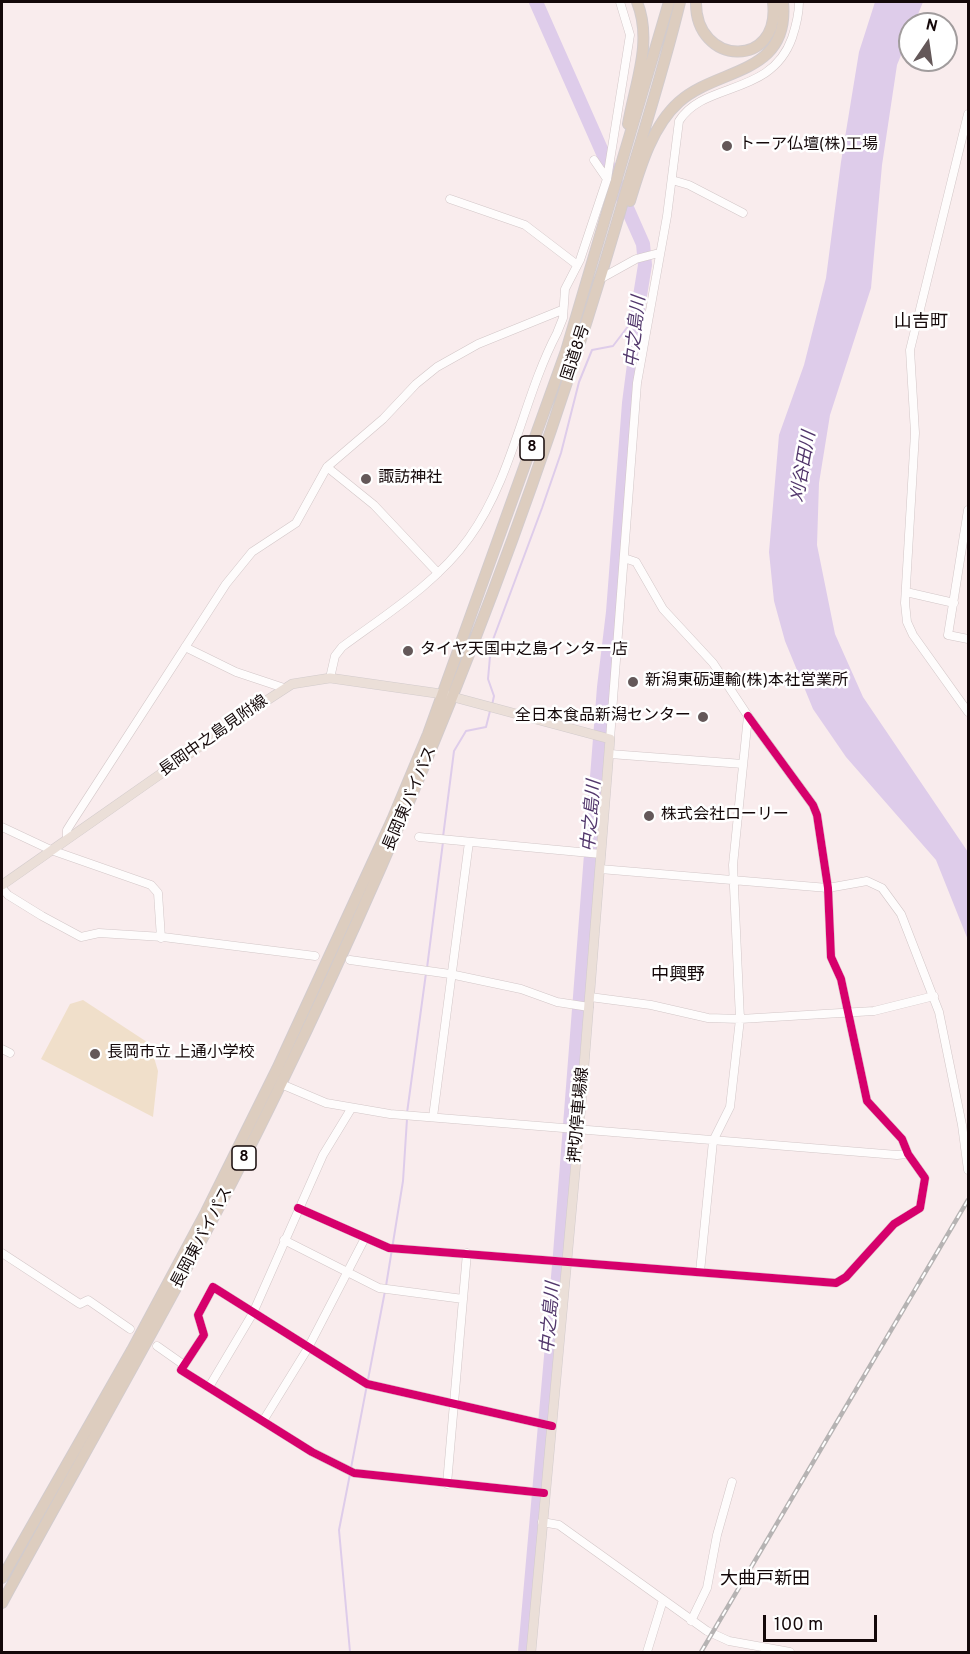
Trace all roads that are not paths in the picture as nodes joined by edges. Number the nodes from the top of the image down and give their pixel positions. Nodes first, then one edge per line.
1 (620, 2) edge
2 (637, 2) edge
3 (669, 2) edge
4 (680, 2) edge
5 (696, 2) edge
6 (773, 2) edge
7 (783, 2) edge
8 (799, 2) edge
9 (969, 114) edge
10 (967, 130) edge
11 (594, 160) dead end
12 (620, 171) junction
13 (607, 178) junction
14 (672, 180) junction
15 (631, 187) junction
16 (450, 199) dead end
17 (743, 213) dead end
18 (659, 253) junction
19 (576, 264) junction
20 (600, 279) junction
21 (562, 310) junction
22 (527, 411) junction
23 (543, 417) junction
24 (327, 467) junction
25 (969, 510) edge
26 (624, 558) junction
27 (438, 573) junction
28 (906, 592) junction
29 (954, 603) junction
30 (969, 639) edge
31 (185, 647) junction
32 (330, 678) junction
33 (284, 688) junction
34 (442, 694) junction
35 (454, 697) junction
36 (969, 712) edge
37 (747, 716) junction
38 (610, 739) junction
39 (610, 754) junction
40 (743, 764) junction
41 (2, 827) edge
42 (419, 837) dead end
43 (67, 838) junction
44 (469, 842) junction
45 (51, 850) junction
46 (602, 854) junction
47 (600, 869) junction
48 (734, 879) junction
49 (2, 886) edge
50 (828, 888) junction
51 (161, 938) junction
52 (315, 956) dead end
53 (350, 960) dead end
54 (450, 974) junction
55 (934, 996) junction
56 (590, 1002) junction
57 (848, 1012) junction
58 (740, 1019) junction
59 (281, 1084) junction
60 (351, 1109) junction
61 (433, 1117) junction
62 (573, 1128) junction
63 (713, 1141) junction
64 (908, 1154) junction
65 (968, 1170) edge
66 (298, 1208) junction
67 (365, 1238) junction
68 (284, 1240) junction
69 (2, 1253) edge
70 (467, 1254) junction
71 (568, 1262) junction
72 (347, 1272) junction
73 (700, 1272) junction
74 (463, 1299) junction
75 (253, 1313) junction
76 (130, 1329) dead end
77 (157, 1346) dead end
78 (308, 1348) junction
79 (184, 1365) junction
80 (209, 1387) junction
81 (453, 1402) junction
82 (263, 1421) junction
83 (552, 1426) junction
84 (732, 1482) dead end
85 (447, 1484) junction
86 (544, 1493) junction
87 (542, 1522) junction
88 (2, 1578) edge
89 (663, 1600) junction
90 (2, 1603) edge
91 (691, 1621) junction
92 (531, 1653) edge
93 (647, 1653) edge
94 (790, 1653) edge

1 - 13 street
2 - 12 highway
3 - 12 highway, 国道8号 / 8
4 - 15 highway, 国道8号 / 8
5 - 6 highway
7 - 15 highway
8 - 14 street
9 - 10 street
10 - 28 street
11 - 13 street
12 - 23 highway, 国道8号 / 8
13 - 19 street
14 - 17 street
14 - 18 street
15 - 20 highway, 国道8号 / 8
16 - 19 street
18 - 20 street
18 - 26 street
19 - 21 street
20 - 35 highway, 国道8号 / 8
21 - 22 street
21 - 24 street
22 - 23 street
22 - 27 street
23 - 34 highway, 国道8号 / 8
24 - 27 street
24 - 31 street
25 - 29 street
26 - 37 street
26 - 38 street
27 - 32 street
28 - 29 street
28 - 36 street
29 - 30 street
31 - 33 street
31 - 43 street
32 - 33 main road, 長岡中之島見附線
32 - 34 main road, 長岡中之島見附線
33 - 43 main road, 長岡中之島見附線
34 - 35 main road, 長岡中之島見附線
34 - 88 highway, 長岡東バイパス / 8
35 - 38 main road
35 - 59 highway, 長岡東バイパス / 8
37 - 40 street
37 - 50 street
38 - 39 main road, 押切停車場線
39 - 40 street
39 - 46 main road, 押切停車場線
40 - 48 street
41 - 45 street
42 - 44 street
43 - 45 main road, 長岡中之島見附線
44 - 46 street
44 - 54 street
45 - 49 main road, 長岡中之島見附線
45 - 51 street
46 - 47 main road, 押切停車場線
47 - 48 street
47 - 56 main road, 押切停車場線
48 - 50 street
48 - 58 street
49 - 51 street
50 - 55 street
50 - 57 street
51 - 52 street
53 - 54 street
54 - 56 street
54 - 61 street
55 - 57 street
55 - 65 street
56 - 58 street
56 - 62 main road, 押切停車場線
57 - 58 street
57 - 64 street
58 - 63 street
59 - 60 street
59 - 90 highway, 長岡東バイパス / 8
60 - 61 street
60 - 66 street
61 - 62 street
62 - 63 street
62 - 71 main road, 押切停車場線
63 - 64 street
63 - 73 street
64 - 73 street
66 - 67 street
66 - 68 street
67 - 70 street
67 - 72 street
68 - 72 street
68 - 75 street
69 - 76 street
70 - 71 street
70 - 74 street
71 - 73 street
71 - 83 main road, 押切停車場線
72 - 74 street
72 - 78 street
74 - 81 street
75 - 78 street
75 - 79 street
75 - 80 street
77 - 79 street
78 - 81 street
78 - 82 street
79 - 80 street
80 - 82 street
81 - 83 street
81 - 85 street
82 - 85 street
83 - 86 main road, 押切停車場線
84 - 91 street
85 - 86 street
86 - 87 main road, 押切停車場線
87 - 89 street
87 - 92 main road, 押切停車場線
89 - 91 street
89 - 93 street
91 - 94 street

